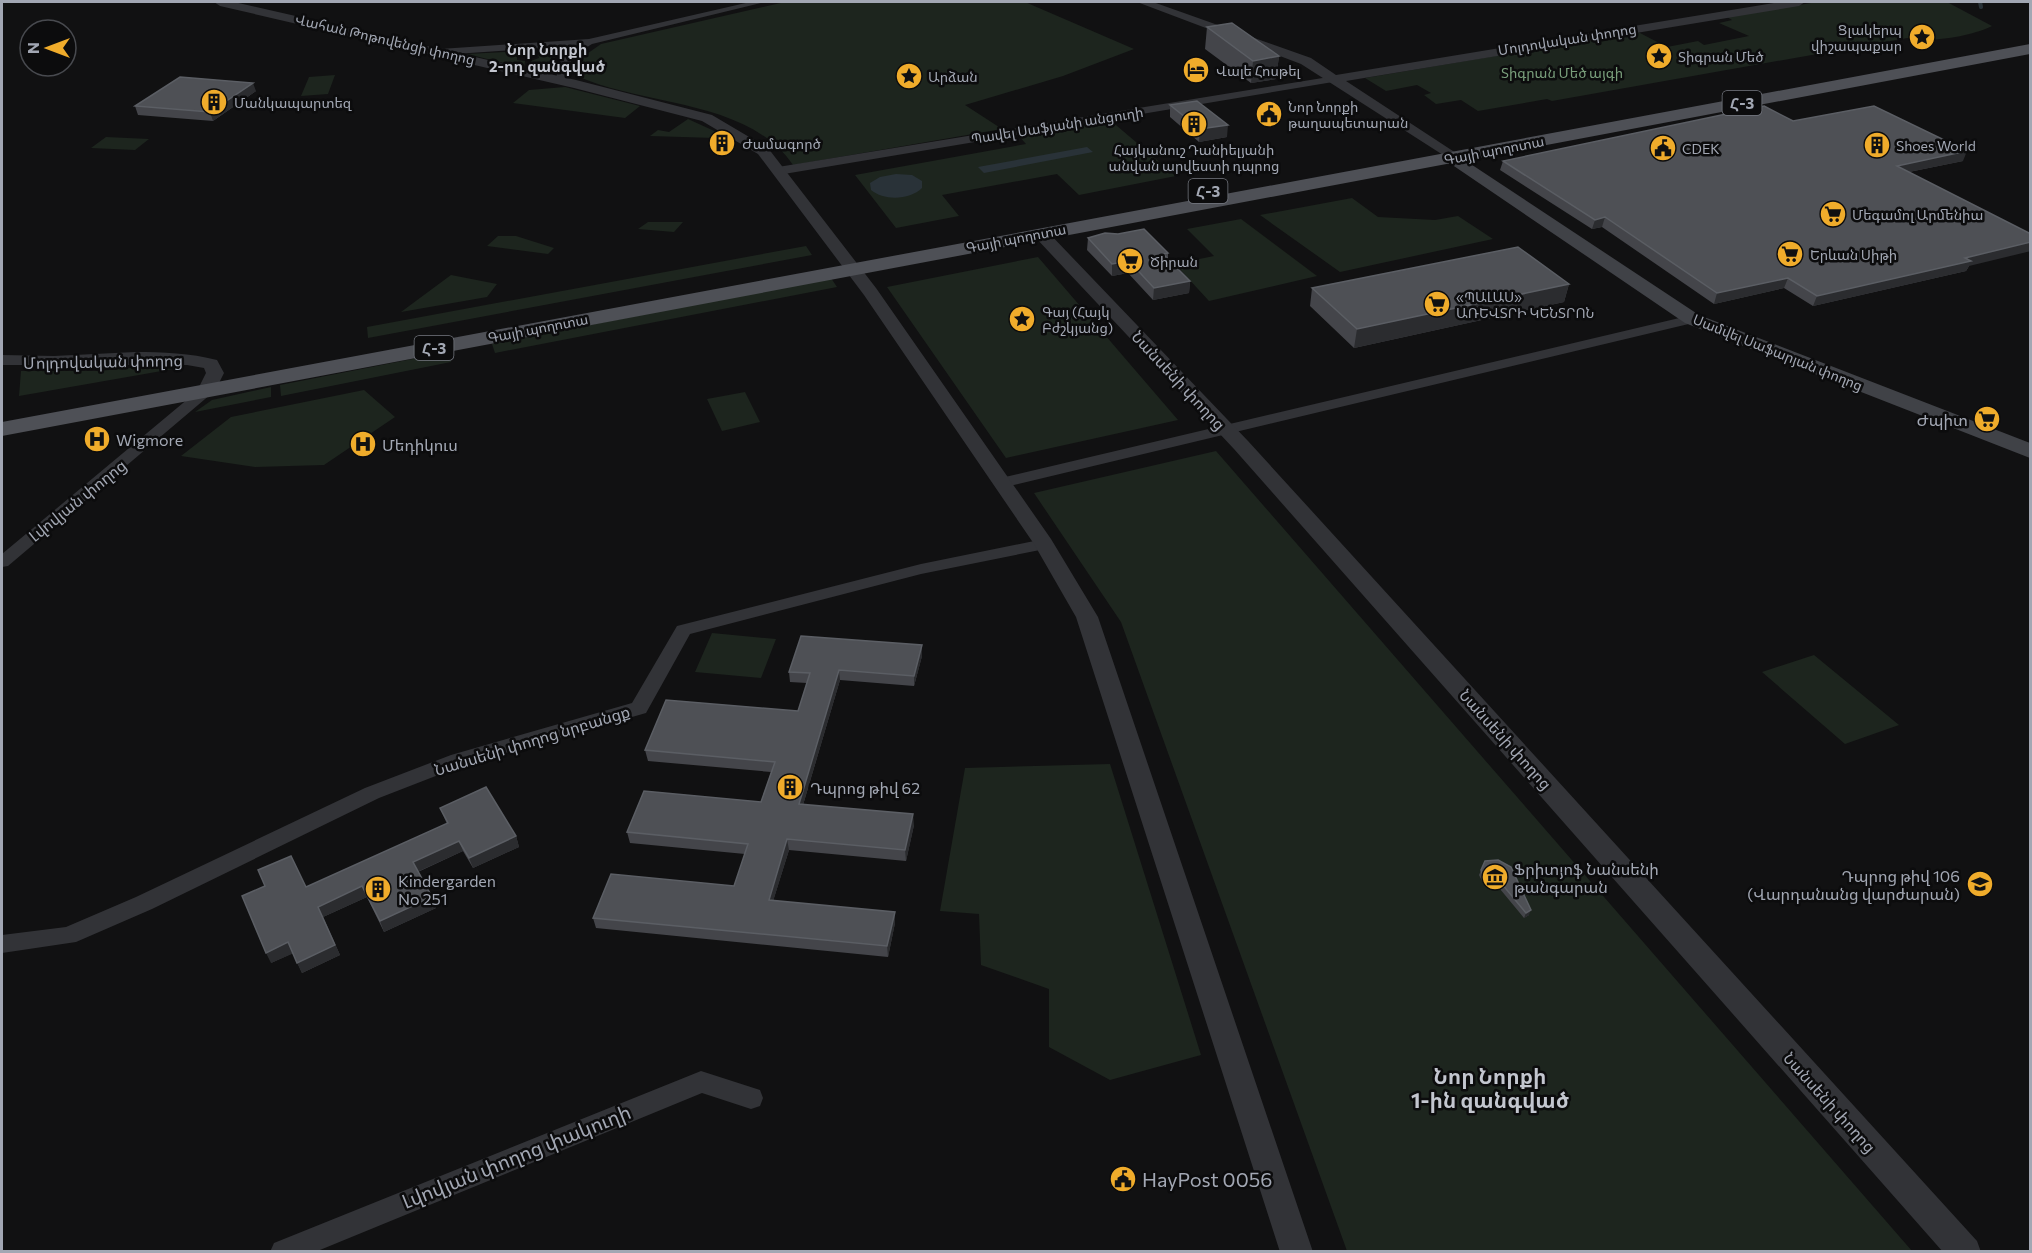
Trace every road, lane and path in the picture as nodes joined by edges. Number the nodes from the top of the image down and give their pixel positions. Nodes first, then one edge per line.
1 (220, 2) edge
2 (760, 2) edge
3 (1143, 2) edge
4 (1799, 2) edge
5 (2031, 39) edge
6 (589, 42) junction
7 (2031, 49) edge
8 (440, 52) junction
9 (1335, 79) junction
10 (562, 80) junction
11 (1436, 147) junction
12 (1454, 158) junction
13 (778, 171) junction
14 (1041, 234) junction
15 (849, 262) junction
16 (1692, 319) junction
17 (2, 360) edge
18 (210, 382) junction
19 (2, 412) edge
20 (2, 429) edge
21 (1226, 430) junction
22 (2031, 451) edge
23 (1001, 483) junction
24 (1044, 544) junction
25 (2, 562) edge
26 (2, 944) edge
27 (751, 1098) dead end
28 (283, 1251) edge
29 (1297, 1251) edge
30 (1965, 1251) edge

1 - 8 street, Վահան Թոթովենցի փողոց
2 - 6 street
3 - 9 street
4 - 9 street, Մոլդովական փողոց
5 - 11 main road, Գայի պողոտա / Հ-3
6 - 8 street
6 - 10 street
7 - 12 main road, Գայի պողոտա / Հ-3
8 - 10 street, Վահան Թոթովենցի փողոց
9 - 11 street
9 - 13 street, Պավել Սաֆյանի անցուղի
10 - 13 street, Վահան Թոթովենցի փողոց
11 - 12 street
11 - 15 main road, Գայի պողոտա / Հ-3
12 - 14 main road, Գայի պողոտա / Հ-3
12 - 16 main road, Սամվել Սաֆարյան փողոց
13 - 15 street, Վահան Թոթովենցի փողոց
14 - 15 main road, Գայի պողոտա / Հ-3
14 - 21 street, Նանսենի փողոց
15 - 18 main road, Գայի պողոտա / Հ-3
15 - 23 street
16 - 21 street
16 - 22 main road, Սամվել Սաֆարյան փողոց
17 - 18 street, Մոլդովական փողոց
18 - 19 main road, Գայի պողոտա / Հ-3
18 - 20 main road, Գայի պողոտա / Հ-3
18 - 25 street, Լվովյան փողոց
21 - 23 street
21 - 30 street, Նանսենի փողոց
23 - 24 street
24 - 26 street, Նանսենի փողոց նրբանցք
24 - 29 street
27 - 28 street, Լվովյան փողոց փակուղի

